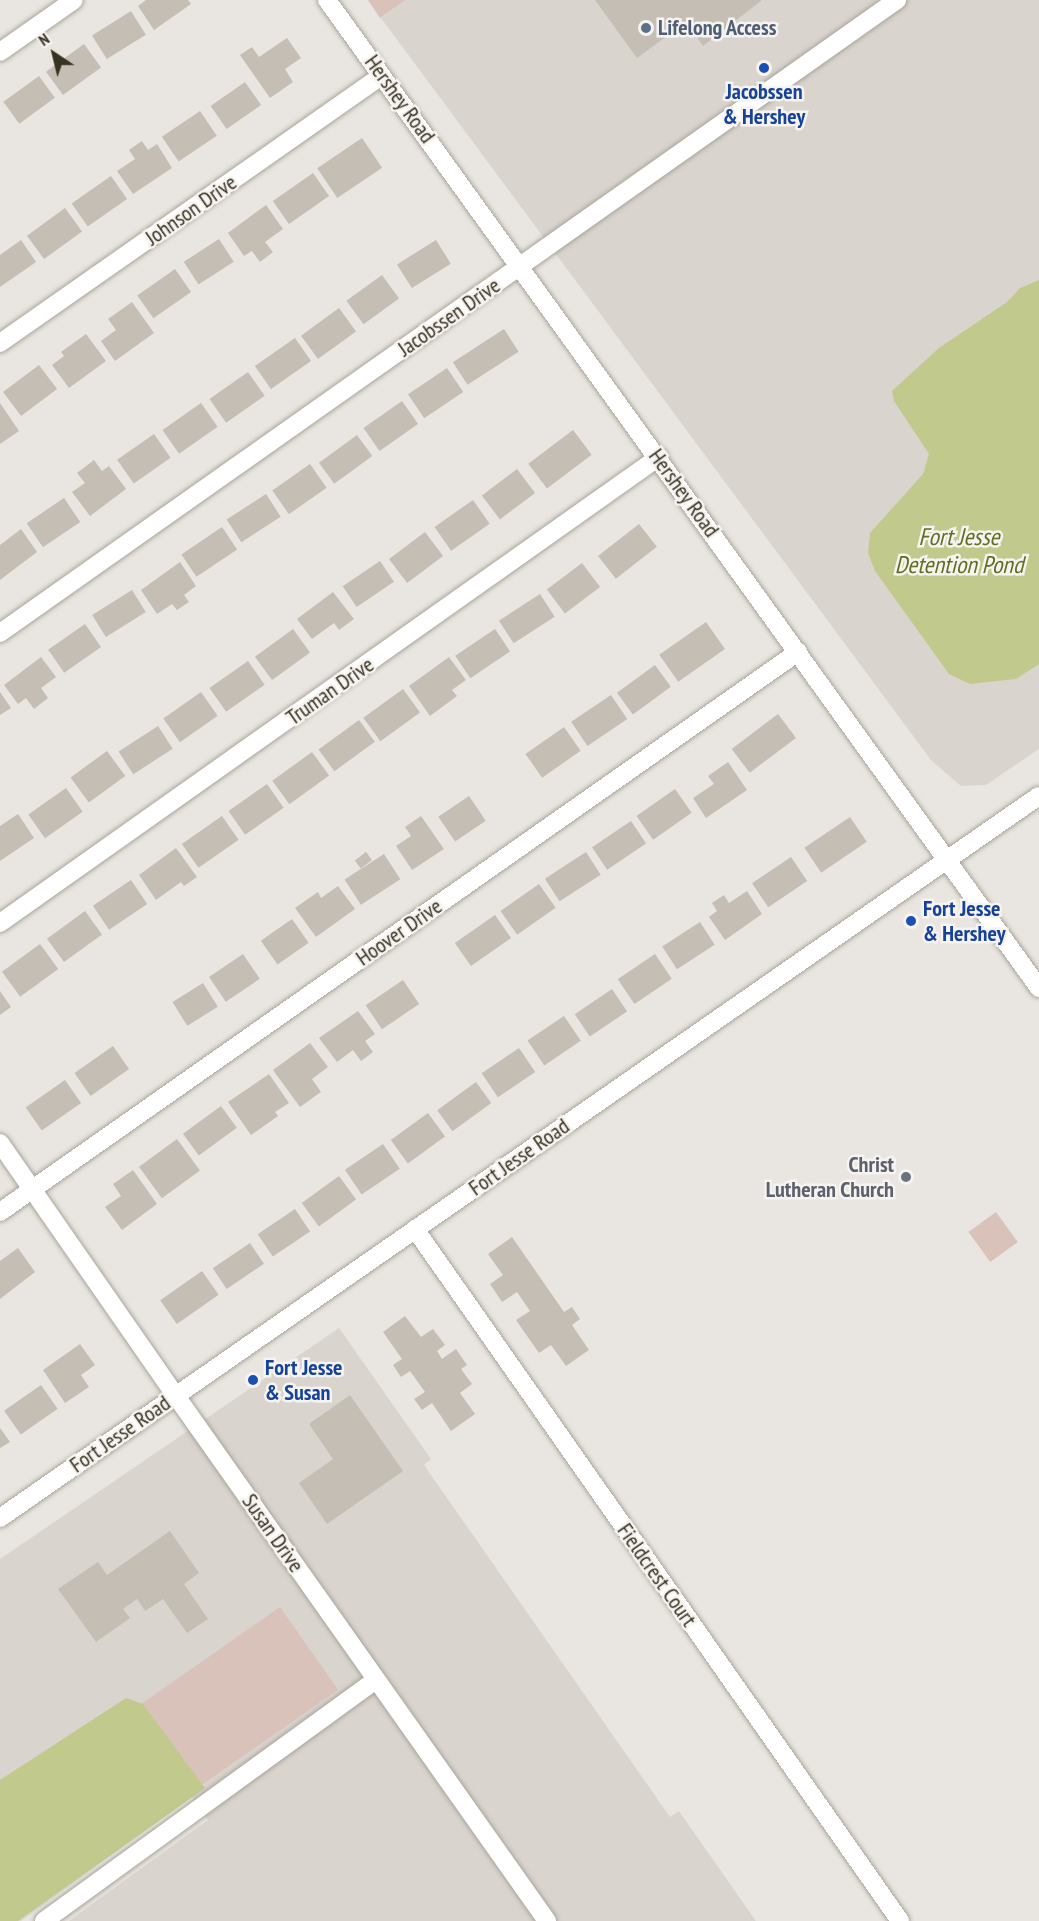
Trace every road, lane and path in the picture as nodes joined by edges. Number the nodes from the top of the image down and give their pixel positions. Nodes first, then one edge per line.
1 (74, 0) edge
2 (327, 0) edge
3 (897, 0) edge
4 (0, 52) edge
5 (382, 76) junction
6 (521, 266) junction
7 (0, 343) edge
8 (659, 457) junction
9 (0, 633) edge
10 (798, 652) junction
11 (1039, 796) edge
12 (946, 862) junction
13 (0, 923) edge
14 (1039, 988) edge
15 (0, 1143) edge
16 (32, 1189) junction
17 (0, 1212) edge
18 (415, 1229) junction
19 (176, 1396) junction
20 (0, 1518) edge
21 (376, 1680) junction
22 (44, 1921) edge
23 (547, 1921) edge
24 (900, 1921) edge

1 - 4 street
2 - 5 street, Hershey Road
3 - 6 street, Jacobssen Drive
5 - 6 street, Hershey Road
5 - 7 street, Johnson Drive
6 - 8 street, Hershey Road
6 - 9 street, Jacobssen Drive
8 - 10 street, Hershey Road
8 - 13 street, Truman Drive
10 - 12 street, Hershey Road
10 - 16 street, Hoover Drive
11 - 12 street, Fort Jesse Road
12 - 14 street, Hershey Road
12 - 18 street, Fort Jesse Road
15 - 16 street, Susan Drive
16 - 17 street, Hoover Drive
16 - 19 street, Susan Drive
18 - 19 street, Fort Jesse Road
18 - 24 street, Fieldcrest Court
19 - 20 street, Fort Jesse Road
19 - 21 street, Susan Drive
21 - 22 street
21 - 23 street, Susan Drive

